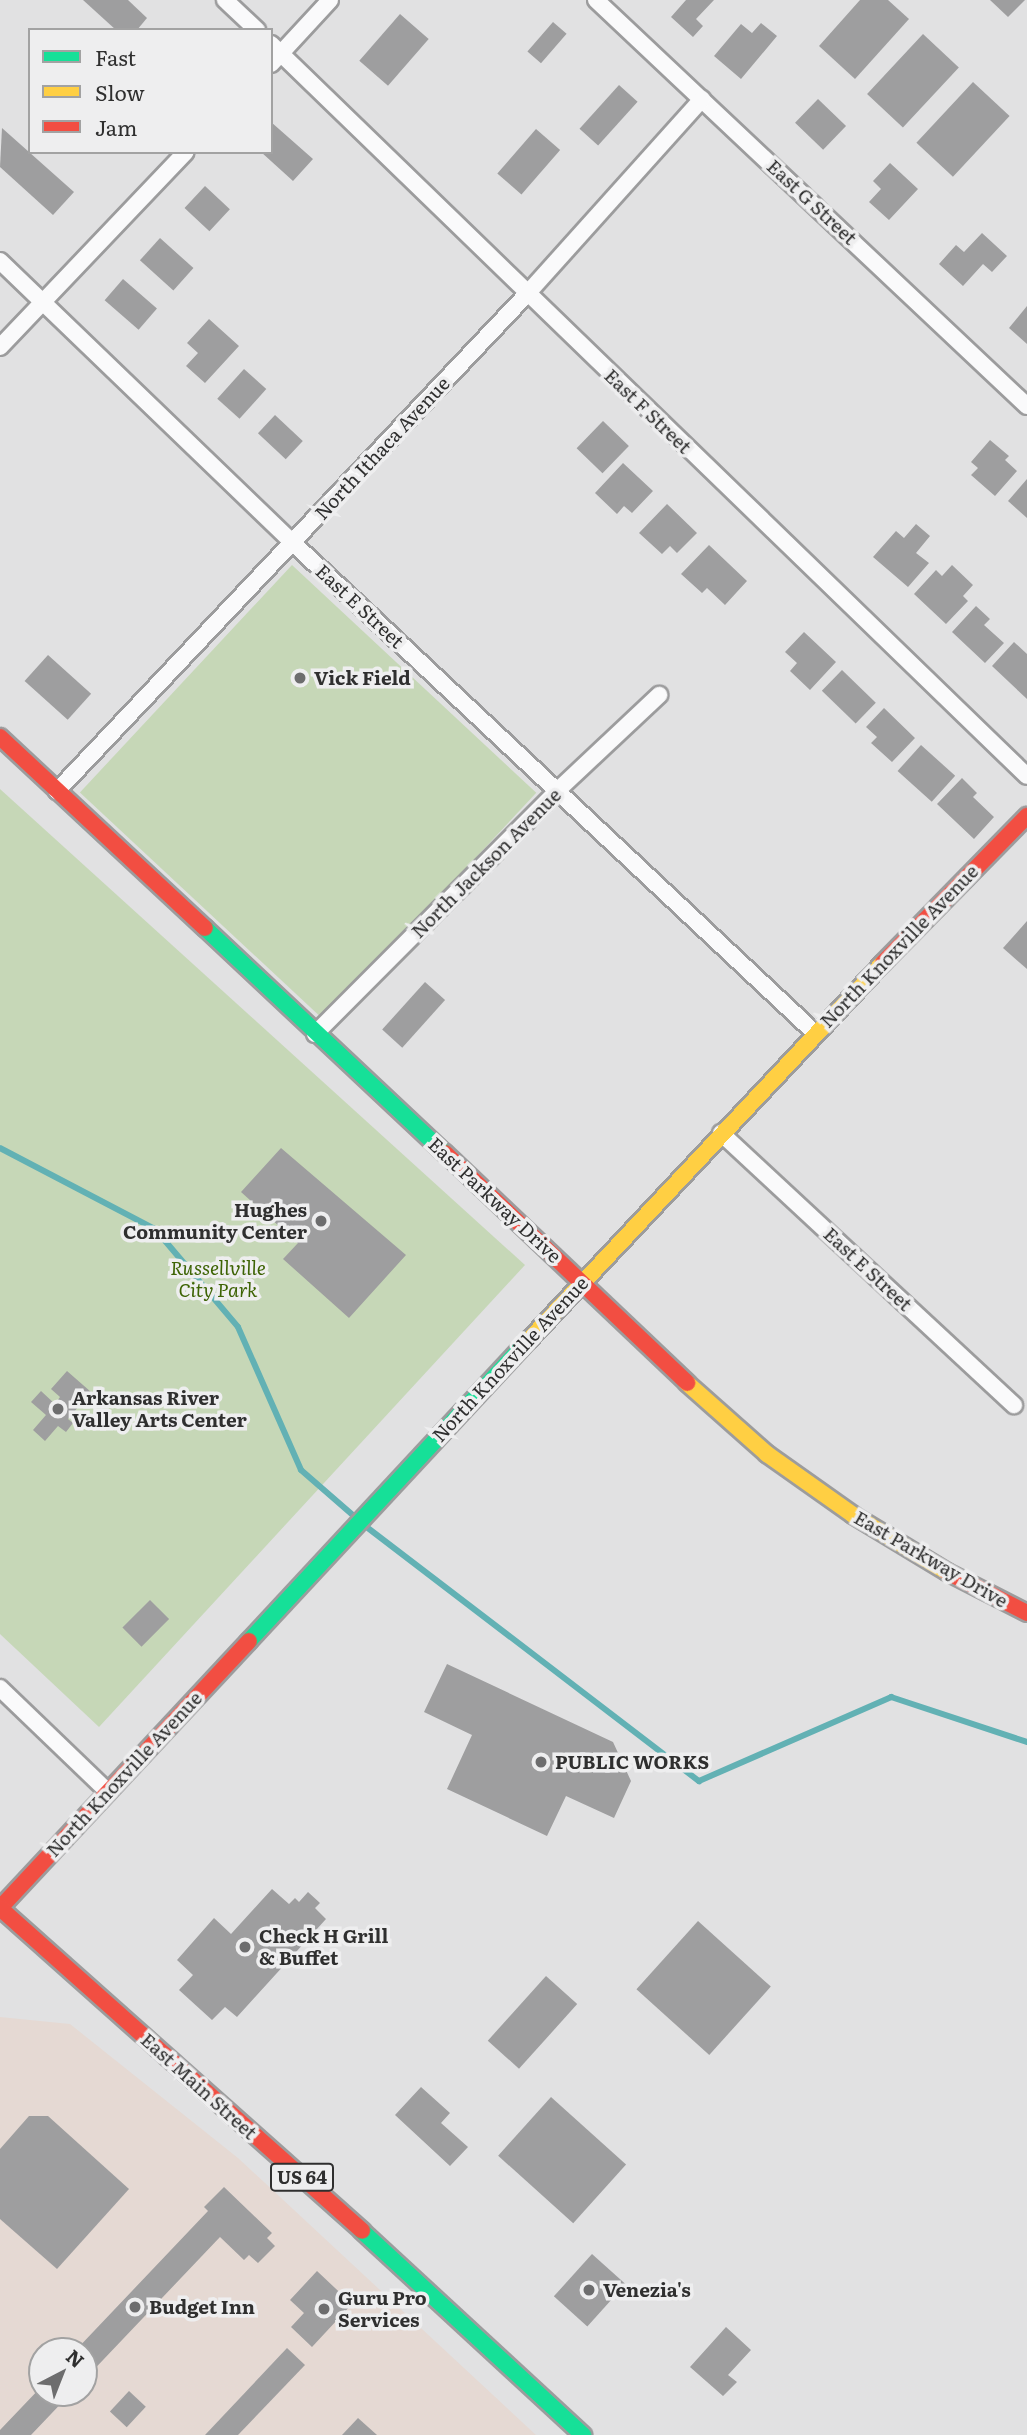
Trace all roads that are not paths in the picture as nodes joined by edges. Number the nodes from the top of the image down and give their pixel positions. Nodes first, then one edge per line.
1 (225, 0) edge
2 (330, 0) edge
3 (596, 0) edge
4 (255, 28) edge
5 (275, 54) edge
6 (702, 99) junction
7 (184, 154) edge
8 (0, 261) edge
9 (527, 294) junction
10 (42, 301) junction
11 (0, 347) edge
12 (1027, 405) edge
13 (293, 543) junction
14 (659, 695) dead end
15 (0, 737) edge
16 (1027, 776) edge
17 (558, 790) junction
18 (57, 791) junction
19 (1027, 816) edge
20 (815, 1033) junction
21 (315, 1034) junction
22 (721, 1133) junction
23 (582, 1281) junction
24 (1014, 1405) dead end
25 (1027, 1614) edge
26 (0, 1688) edge
27 (108, 1792) junction
28 (0, 1908) edge
29 (583, 2435) edge

1 - 4 street
2 - 5 street
3 - 6 street, East G Street
5 - 9 street, East F Street
6 - 9 street, North Ithaca Avenue
6 - 12 street, East G Street
7 - 10 street
8 - 10 street, East E Street
9 - 13 street, North Ithaca Avenue
9 - 16 street, East F Street
10 - 11 street
10 - 13 street, East E Street
13 - 17 street, East E Street
13 - 18 street, North Ithaca Avenue
14 - 17 street, North Jackson Avenue
15 - 18 main road, East Parkway Drive
17 - 20 street, East E Street
17 - 21 street, North Jackson Avenue
18 - 21 main road, East Parkway Drive
19 - 20 main road, North Knoxville Avenue
20 - 22 main road, North Knoxville Avenue
21 - 23 main road, East Parkway Drive
22 - 23 main road, North Knoxville Avenue
22 - 24 street, East E Street
23 - 25 main road, East Parkway Drive
23 - 27 main road, North Knoxville Avenue
26 - 27 street
27 - 28 main road, North Knoxville Avenue
28 - 29 main road, East Main Street / US 64

